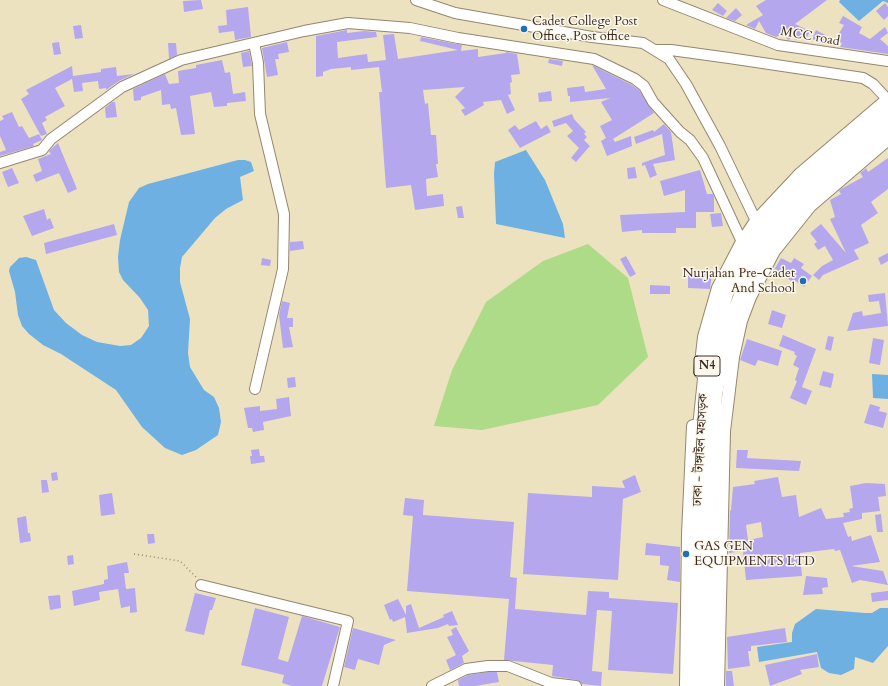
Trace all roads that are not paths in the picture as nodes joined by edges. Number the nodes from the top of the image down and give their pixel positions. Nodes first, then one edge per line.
1 (416, 0) edge
2 (663, 0) edge
3 (254, 43) junction
4 (654, 50) junction
5 (888, 61) edge
6 (888, 100) edge
7 (888, 112) edge
8 (888, 127) edge
9 (888, 139) edge
10 (0, 162) edge
11 (756, 221) junction
12 (742, 242) junction
13 (255, 389) dead end
14 (201, 585) road end
15 (333, 686) edge
16 (432, 686) edge
17 (576, 686) edge
18 (686, 686) edge
19 (697, 686) edge
20 (709, 686) edge
21 (718, 686) edge

1 - 4 street
2 - 5 street, MCC road
3 - 10 street
3 - 12 street
3 - 13 street
4 - 6 street
4 - 11 street
6 - 11 main road
7 - 19 highway, ঢাকা - টাঙ্গাইল মহাসড়ক / N4
8 - 20 highway, ঢাকা - টাঙ্গাইল মহাসড়ক / N4
9 - 21 main road
11 - 12 main road
12 - 18 main road
14 - 15 street
16 - 17 street

